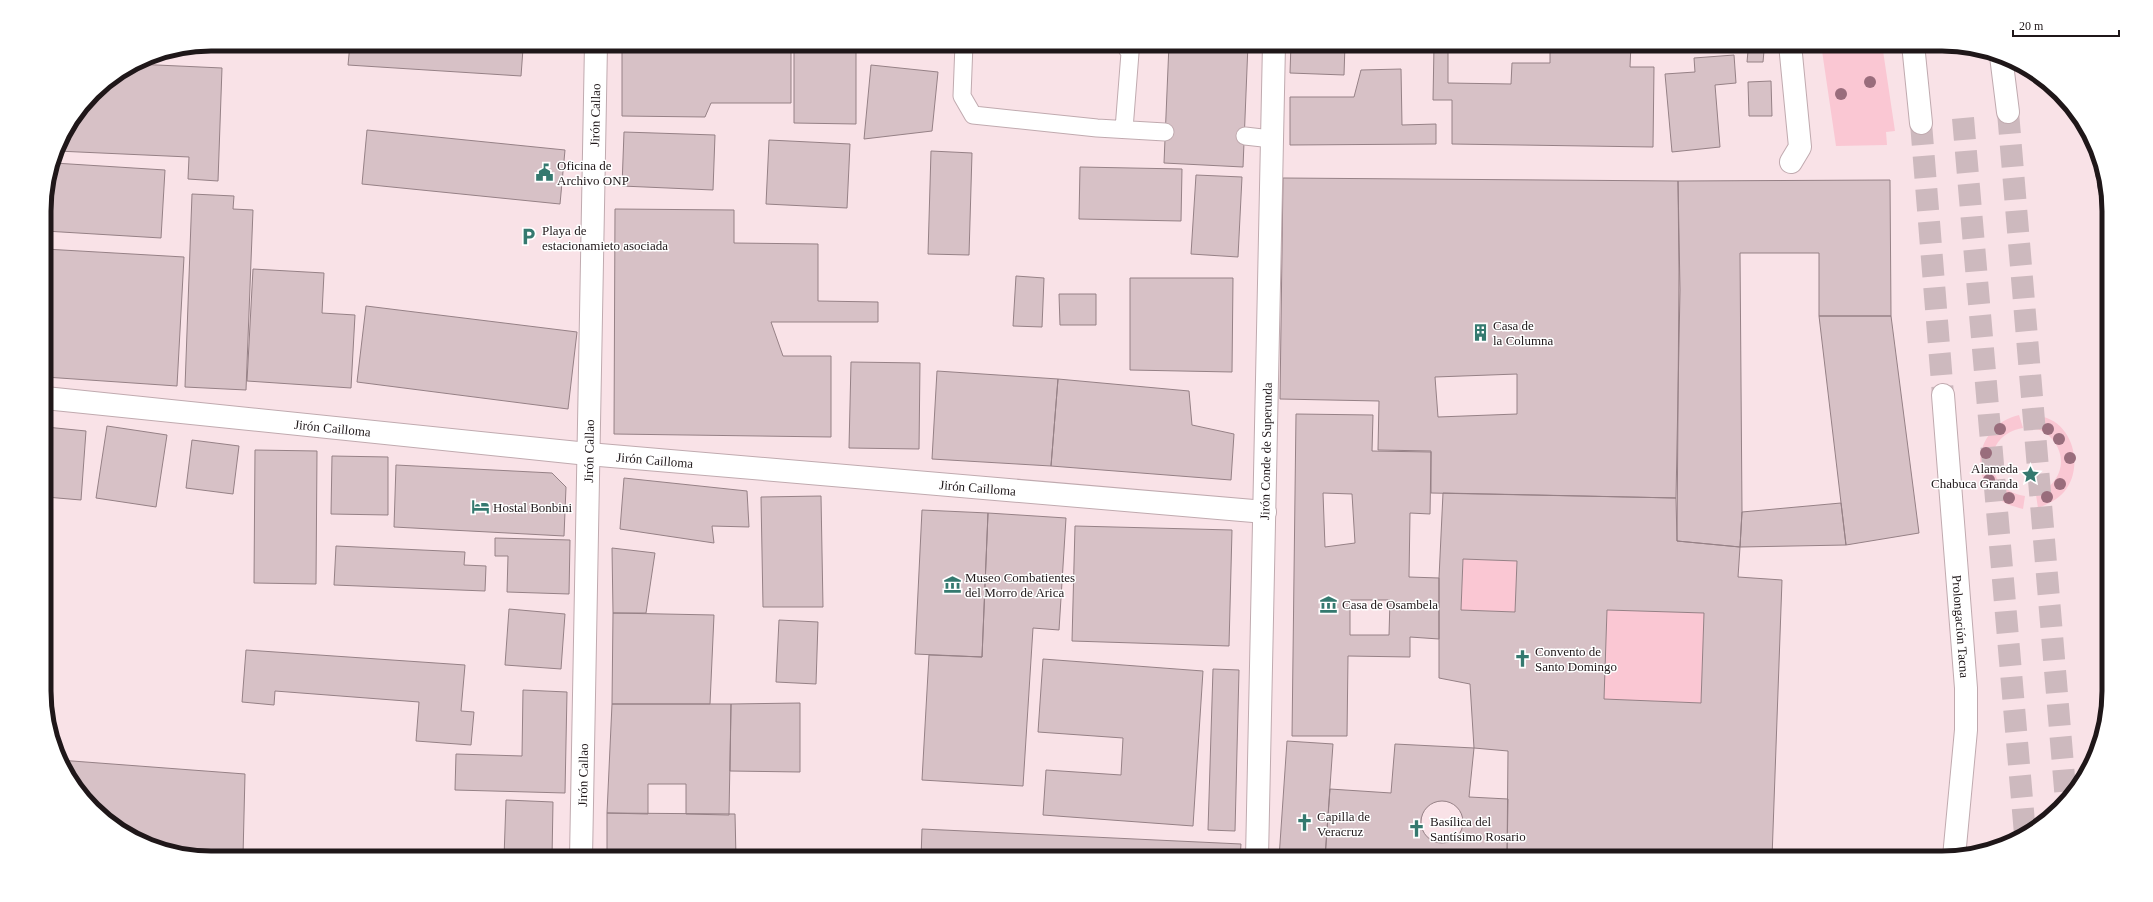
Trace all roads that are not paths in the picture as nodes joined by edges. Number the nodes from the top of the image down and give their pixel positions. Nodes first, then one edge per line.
1 (596, 51) edge
2 (964, 51) edge
3 (1129, 51) edge
4 (1274, 51) edge
5 (1791, 51) edge
6 (1914, 51) edge
7 (2002, 63) edge
8 (2008, 112) tunnel mouth
9 (1920, 123) tunnel mouth
10 (1124, 130) junction
11 (1166, 132) dead end
12 (1245, 136) dead end
13 (1272, 139) junction
14 (1791, 162) dead end
15 (1942, 395) tunnel mouth
16 (51, 399) edge
17 (588, 454) junction
18 (1265, 512) junction
19 (581, 851) edge
20 (1257, 851) edge
21 (1955, 851) edge

1 - 17 street, Jirón Callao
2 - 10 lane
3 - 10 lane
4 - 13 street, Jirón Conde de Superunda
5 - 14 street
6 - 9 street
7 - 8 street
10 - 11 lane
12 - 13 lane
13 - 18 street, Jirón Conde de Superunda
15 - 21 street, Prolongación Tacna
16 - 17 street, Jirón Cailloma
17 - 18 street, Jirón Cailloma
17 - 19 street, Jirón Callao
18 - 20 street, Jirón Conde de Superunda

